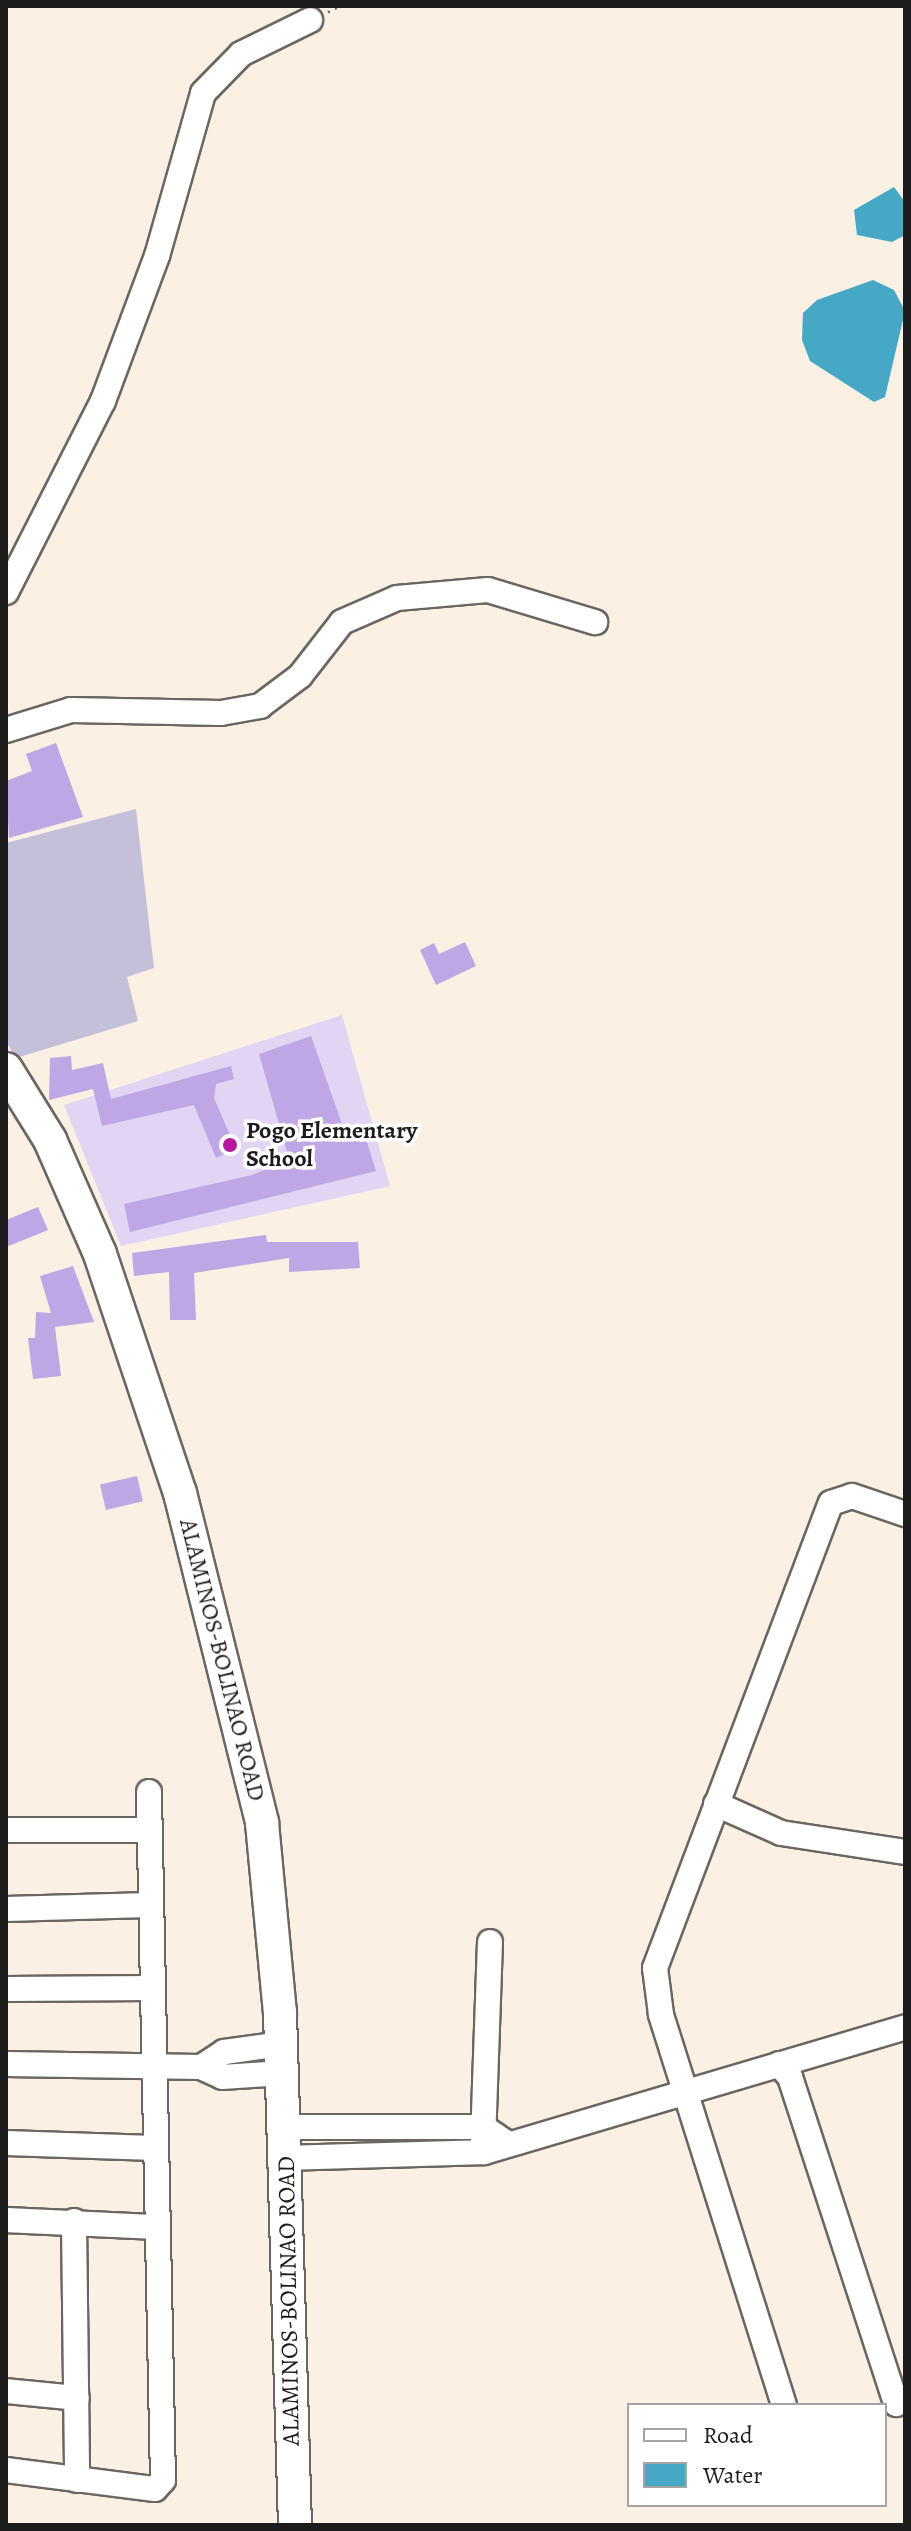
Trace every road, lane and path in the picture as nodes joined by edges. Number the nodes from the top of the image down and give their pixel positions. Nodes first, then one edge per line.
1 (310, 20) dead end
2 (6, 592) edge
3 (595, 622) dead end
4 (6, 730) edge
5 (6, 1069) edge
6 (905, 1514) edge
7 (149, 1792) dead end
8 (716, 1804) junction
9 (6, 1830) edge
10 (149, 1830) junction
11 (905, 1852) edge
12 (149, 1905) junction
13 (6, 1909) edge
14 (490, 1942) dead end
15 (151, 1988) junction
16 (6, 1989) edge
17 (905, 2027) edge
18 (282, 2058) junction
19 (6, 2064) edge
20 (155, 2064) junction
21 (779, 2064) junction
22 (686, 2093) junction
23 (483, 2127) junction
24 (6, 2143) edge
25 (286, 2143) junction
26 (507, 2143) junction
27 (154, 2148) junction
28 (484, 2152) junction
29 (6, 2220) edge
30 (74, 2221) junction
31 (156, 2227) junction
32 (6, 2391) edge
33 (77, 2398) junction
34 (783, 2403) edge
35 (895, 2413) edge
36 (6, 2470) edge
37 (77, 2480) junction
38 (295, 2525) edge

1 - 2 street
3 - 4 street
5 - 18 main road, ALAMINOS-BOLINAO ROAD
6 - 8 street
7 - 10 street
8 - 11 street
8 - 22 street
9 - 10 street
10 - 12 street
12 - 13 street
12 - 15 street
14 - 23 street
15 - 16 street
15 - 20 street
17 - 21 street
18 - 20 street
18 - 25 main road, ALAMINOS-BOLINAO ROAD
19 - 20 street
20 - 27 street
21 - 22 street
21 - 35 street
22 - 26 street
22 - 34 street
23 - 25 street
23 - 26 street
23 - 28 street
24 - 27 street
25 - 28 street
25 - 38 main road, ALAMINOS-BOLINAO ROAD
26 - 28 street
27 - 31 street
29 - 30 street
30 - 31 street
30 - 33 street
31 - 37 street
32 - 33 street
33 - 37 street
36 - 37 street

